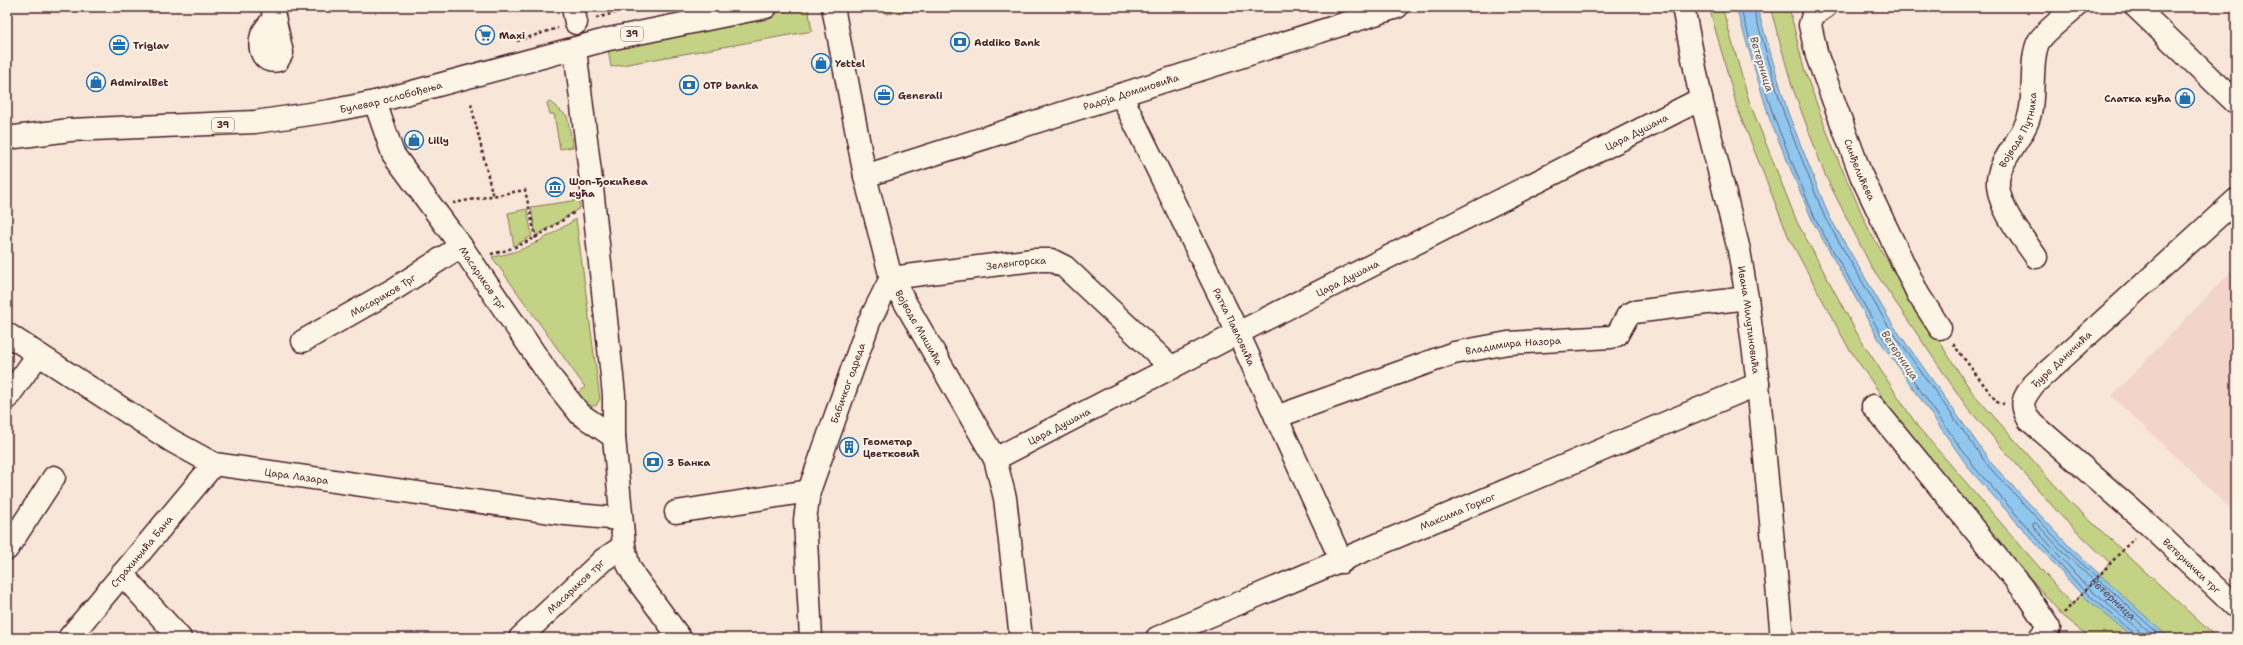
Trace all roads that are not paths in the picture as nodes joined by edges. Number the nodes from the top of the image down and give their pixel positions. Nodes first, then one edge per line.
1 (766, 7) edge
2 (833, 7) edge
3 (1397, 7) edge
4 (1682, 7) edge
5 (1825, 7) edge
6 (2074, 7) edge
7 (2136, 7) edge
8 (575, 48) junction
9 (1121, 95) junction
10 (1701, 99) junction
11 (375, 102) junction
12 (2236, 103) edge
13 (7, 138) edge
14 (865, 176) junction
15 (2236, 200) edge
16 (465, 252) junction
17 (2036, 257) dead end
18 (891, 278) junction
19 (1747, 298) junction
20 (1940, 328) road end
21 (1238, 333) junction
22 (7, 334) edge
23 (303, 341) dead end
24 (38, 355) junction
25 (1172, 368) junction
26 (1758, 384) junction
27 (7, 398) edge
28 (1873, 406) dead end
29 (1276, 417) junction
30 (614, 437) junction
31 (995, 459) junction
32 (214, 464) junction
33 (54, 477) dead end
34 (809, 491) junction
35 (676, 512) dead end
36 (621, 519) junction
37 (2148, 524) joint
38 (624, 546) junction
39 (7, 549) edge
40 (1342, 562) junction
41 (122, 574) junction
42 (2236, 607) edge
43 (2051, 627) edge
44 (69, 638) edge
45 (180, 638) edge
46 (520, 638) edge
47 (680, 638) edge
48 (811, 638) edge
49 (1021, 638) edge
50 (1157, 638) edge
51 (1782, 638) edge

1 - 8 street, Булевар ослобођења / 39
2 - 14 street, Војводе Мишића
3 - 9 street, Радоја Домановића
4 - 10 street, Ивана Милутиновића
5 - 20 street, Синђелићева
6 - 17 street, Војводе Путника
7 - 12 street
8 - 11 street, Булевар ослобођења / 39
8 - 30 street
9 - 14 street, Радоја Домановића
9 - 21 street, Ратка Павловића
10 - 19 street, Ивана Милутиновића
10 - 21 street, Цара Душана
11 - 13 street, Булевар ослобођења / 39
11 - 16 street, Масариков трг
14 - 18 street, Војводе Мишића
15 - 37 street, Ђуре Даничића
16 - 23 street, Масариков Трг
16 - 30 street, Масариков трг
18 - 25 street, Зеленгорска
18 - 31 street, Војводе Мишића
18 - 34 street, Бабичког одреда
19 - 26 street, Ивана Милутиновића
19 - 29 street, Владимира Назора
21 - 25 street, Цара Душана
21 - 29 street, Ратка Павловића
22 - 24 street, Цара Лазара
24 - 27 street
24 - 32 street, Цара Лазара
25 - 31 street, Цара Душана
26 - 40 street, Максима Горког
26 - 51 street, Ивана Милутиновића
28 - 43 street
29 - 40 street, Ратка Павловића
30 - 36 street
31 - 49 street, Војводе Мишића
32 - 36 street, Цара Лазара
32 - 41 street, Страхињића Бана
33 - 39 street
34 - 35 street
34 - 48 street, Бабичког одреда
36 - 38 street
37 - 42 street, Ветернички трг
38 - 46 street, Масариков трг
38 - 47 street
40 - 50 street, Максима Горког
41 - 44 street, Страхињића Бана
41 - 45 street

